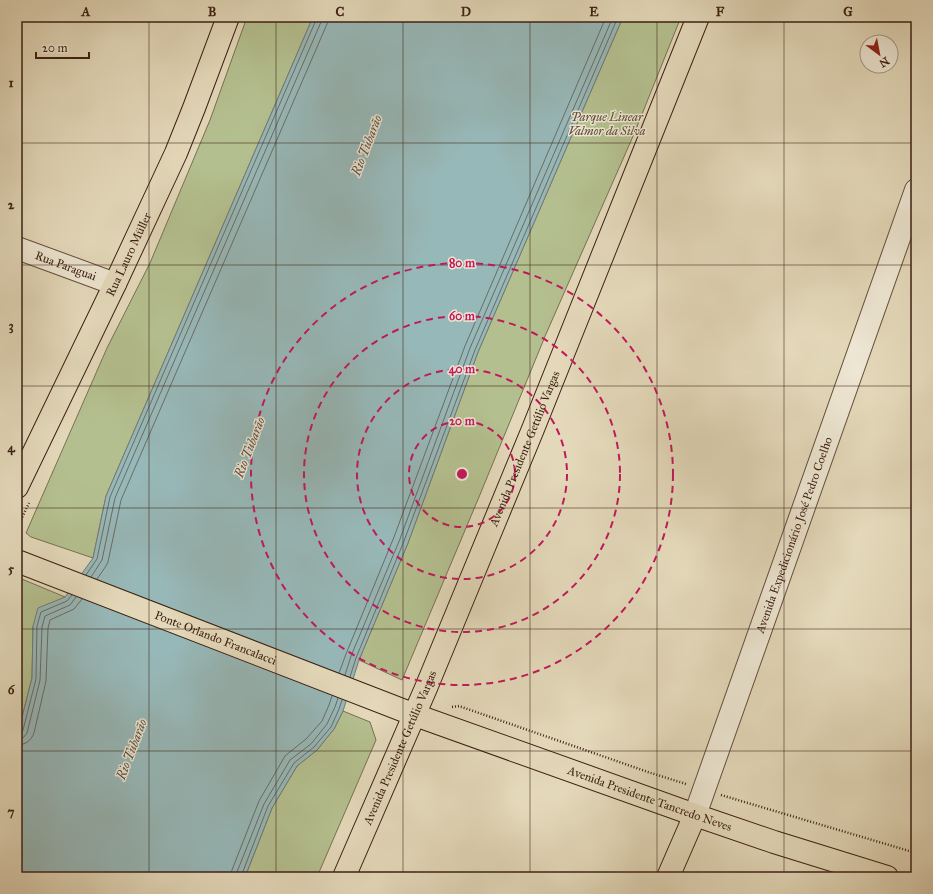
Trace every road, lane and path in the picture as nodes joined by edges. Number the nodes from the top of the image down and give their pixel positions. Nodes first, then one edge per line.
1 (226, 17) edge
2 (698, 17) edge
3 (916, 190) edge
4 (17, 248) edge
5 (115, 284) junction
6 (17, 487) edge
7 (17, 561) edge
8 (451, 707) dead end
9 (415, 715) junction
10 (704, 790) junction
11 (695, 816) junction
12 (916, 853) edge
13 (344, 877) edge
14 (668, 877) edge
15 (887, 877) edge

1 - 5 main road, Rua Lauro Müller
2 - 9 main road, Avenida Presidente Getúlio Vargas
3 - 10 street, Avenida Expedicionário José Pedro Coelho
4 - 5 street, Rua Paraguai
5 - 6 main road, Rua Lauro Müller
7 - 9 main road, Ponte Orlando Francalacci
8 - 10 path
9 - 11 main road, Avenida Presidente Tancredo Neves
9 - 13 main road, Avenida Presidente Getúlio Vargas
10 - 11 street, Avenida Expedicionário José Pedro Coelho
10 - 12 path
11 - 14 main road, Avenida Expedicionário José Pedro Coelho
11 - 15 main road, Avenida Presidente Tancredo Neves

